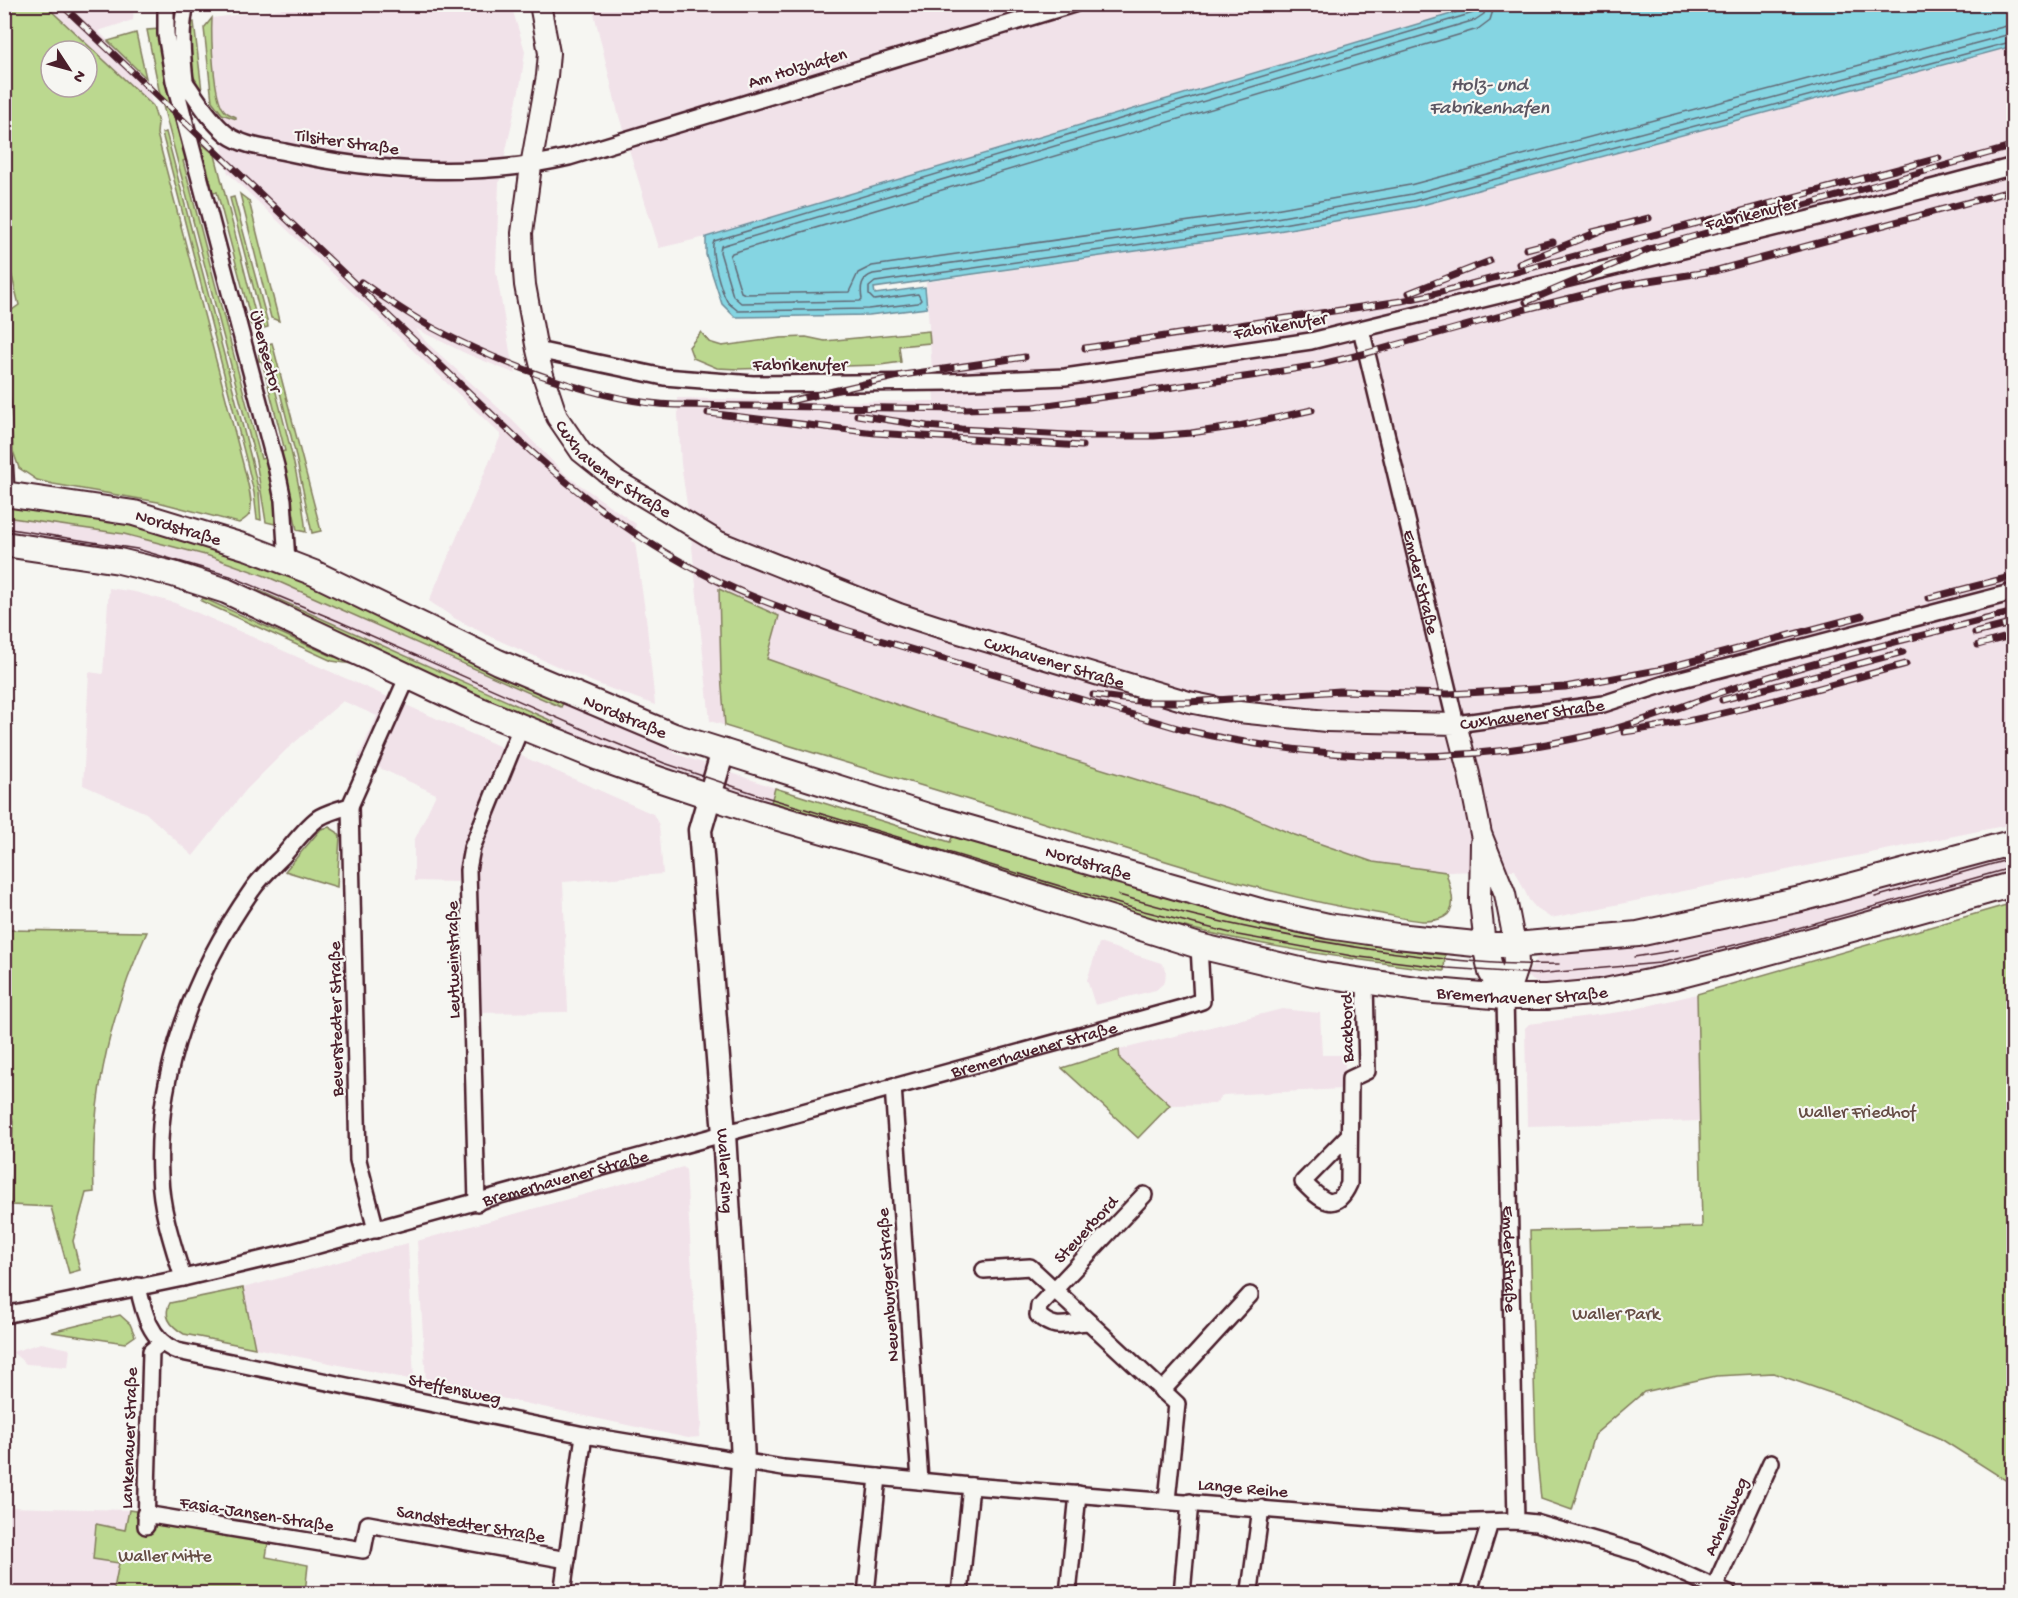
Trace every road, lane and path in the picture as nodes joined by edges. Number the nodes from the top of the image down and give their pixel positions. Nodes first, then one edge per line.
1 (166, 4) edge
2 (186, 4) edge
3 (540, 4) edge
4 (1074, 4) edge
5 (185, 82) junction
6 (194, 153) junction
7 (531, 166) junction
8 (2013, 166) edge
9 (1361, 329) junction
10 (537, 350) junction
11 (4, 458) edge
12 (5, 494) edge
13 (4, 544) edge
14 (287, 561) junction
15 (2013, 592) edge
16 (408, 676) junction
17 (1456, 724) junction
18 (521, 727) junction
19 (723, 751) junction
20 (710, 796) junction
21 (350, 806) junction
22 (1481, 834) junction
23 (2013, 842) edge
24 (2013, 884) edge
25 (1485, 945) junction
26 (1515, 945) junction
27 (1199, 946) junction
28 (1365, 982) junction
29 (1506, 997) junction
30 (893, 1086) junction
31 (724, 1134) junction
32 (1349, 1135) dead end
33 (1144, 1195) dead end
34 (477, 1203) junction
35 (376, 1230) junction
36 (984, 1270) dead end
37 (183, 1278) junction
38 (138, 1286) junction
39 (1054, 1290) junction
40 (1250, 1295) dead end
41 (4, 1315) edge
42 (1089, 1322) junction
43 (156, 1347) junction
44 (1162, 1391) junction
45 (584, 1435) junction
46 (743, 1462) junction
47 (1771, 1462) dead end
48 (878, 1477) junction
49 (920, 1481) junction
50 (971, 1486) junction
51 (1078, 1494) junction
52 (1167, 1500) junction
53 (1190, 1502) junction
54 (1261, 1508) junction
55 (145, 1520) joint
56 (1516, 1521) junction
57 (1490, 1523) junction
58 (368, 1524) joint
59 (567, 1560) junction
60 (1722, 1590) edge
61 (562, 1593) edge
62 (732, 1593) edge
63 (866, 1593) edge
64 (960, 1593) edge
65 (1068, 1593) edge
66 (1182, 1593) edge
67 (1253, 1593) edge
68 (1468, 1593) edge

1 - 6 street, Überseetor
2 - 5 street, Überseetor
3 - 7 street, Cuxhavener Straße
4 - 7 street, Am Holzhafen
5 - 6 street, Überseetor
5 - 7 street, Tilsiter Straße
6 - 14 street, Überseetor
7 - 10 street, Cuxhavener Straße
8 - 9 street, Fabrikenufer
9 - 10 street, Fabrikenufer
9 - 17 street, Emder Straße
10 - 17 street, Cuxhavener Straße
11 - 12 street
12 - 14 main road, Nordstraße
13 - 16 main road
14 - 19 main road, Nordstraße
15 - 17 street, Cuxhavener Straße
16 - 18 main road
16 - 21 street
17 - 22 street, Emder Straße
18 - 20 main road
18 - 34 street, Leutweinstraße
19 - 20 main road, Waller Ring
19 - 25 main road, Nordstraße
20 - 27 main road
20 - 31 main road, Waller Ring
21 - 35 street, Beverstedter Straße
21 - 37 street
22 - 25 street, Emder Straße
22 - 26 street, Emder Straße
23 - 26 main road
24 - 29 main road, Bremerhavener Straße
25 - 26 main road
25 - 29 main road, Emder Straße
26 - 29 main road, Emder Straße
27 - 28 main road, Bremerhavener Straße
27 - 30 street, Bremerhavener Straße
28 - 29 main road, Bremerhavener Straße
28 - 32 street, Backbord
29 - 56 street, Emder Straße
30 - 31 street, Bremerhavener Straße
30 - 49 street, Neuenburger Straße
31 - 34 street, Bremerhavener Straße
31 - 46 main road, Waller Ring
33 - 39 street, Steuerbord
34 - 35 street, Bremerhavener Straße
35 - 37 street, Bremerhavener Straße
36 - 39 street, Steuerbord
37 - 38 street, Bremerhavener Straße
38 - 41 street, Bremerhavener Straße
38 - 43 street
39 - 42 street, Steuerbord
39 - 42 street, Steuerbord
40 - 44 street
42 - 44 street, Steuerbord
43 - 45 street, Steffensweg
43 - 55 street, Lankenauer Straße
44 - 52 street, Steuerbord
45 - 46 street, Steffensweg
45 - 59 street
46 - 48 street, Lange Reihe
46 - 62 main road, Waller Ring
47 - 60 street, Achelisweg
48 - 49 street, Lange Reihe
48 - 63 street
49 - 50 street, Lange Reihe
50 - 51 street, Lange Reihe
50 - 64 street
51 - 52 street, Lange Reihe
51 - 65 street
52 - 53 street, Lange Reihe
53 - 54 street, Lange Reihe
53 - 66 street
54 - 57 street, Lange Reihe
54 - 67 street
55 - 58 street, Fasia-Jansen-Straße
56 - 57 street, Lange Reihe
56 - 60 street, Lange Reihe
57 - 68 street
58 - 59 street, Sandstedter Straße
59 - 61 street

